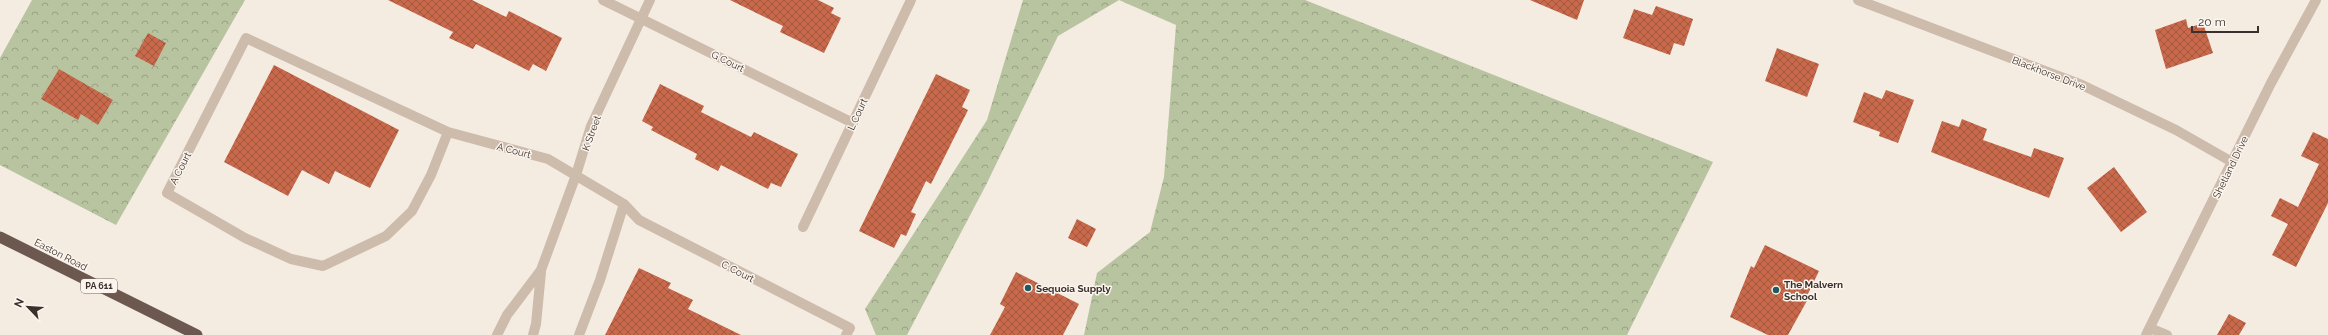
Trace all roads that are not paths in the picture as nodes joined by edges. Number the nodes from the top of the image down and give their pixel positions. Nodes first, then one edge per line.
1 (603, 0) edge
2 (650, 0) edge
3 (911, 0) edge
4 (1858, 0) edge
5 (2316, 0) edge
6 (641, 19) junction
7 (853, 123) junction
8 (448, 132) junction
9 (2232, 162) junction
10 (576, 175) junction
11 (624, 204) junction
12 (803, 227) dead end
13 (0, 237) edge
14 (541, 270) junction
15 (2148, 331) edge
16 (197, 335) edge
17 (497, 335) edge
18 (533, 335) edge
19 (580, 335) edge
20 (846, 335) edge
21 (2168, 335) edge

1 - 6 street, G Court
2 - 6 street, K Street
3 - 7 street, L Court
4 - 9 street, Blackhorse Drive
5 - 9 street, Shetland Drive
6 - 7 street, G Court
6 - 10 street, K Street
7 - 12 street, L Court
8 - 8 street, A Court
8 - 10 street, A Court
9 - 15 street, Shetland Drive
10 - 11 street, C Court
10 - 14 street, K Street
11 - 19 street
11 - 20 street, C Court
13 - 16 highway, Easton Road / PA 611
14 - 17 street, K Street
14 - 18 street, K Street
15 - 21 street

